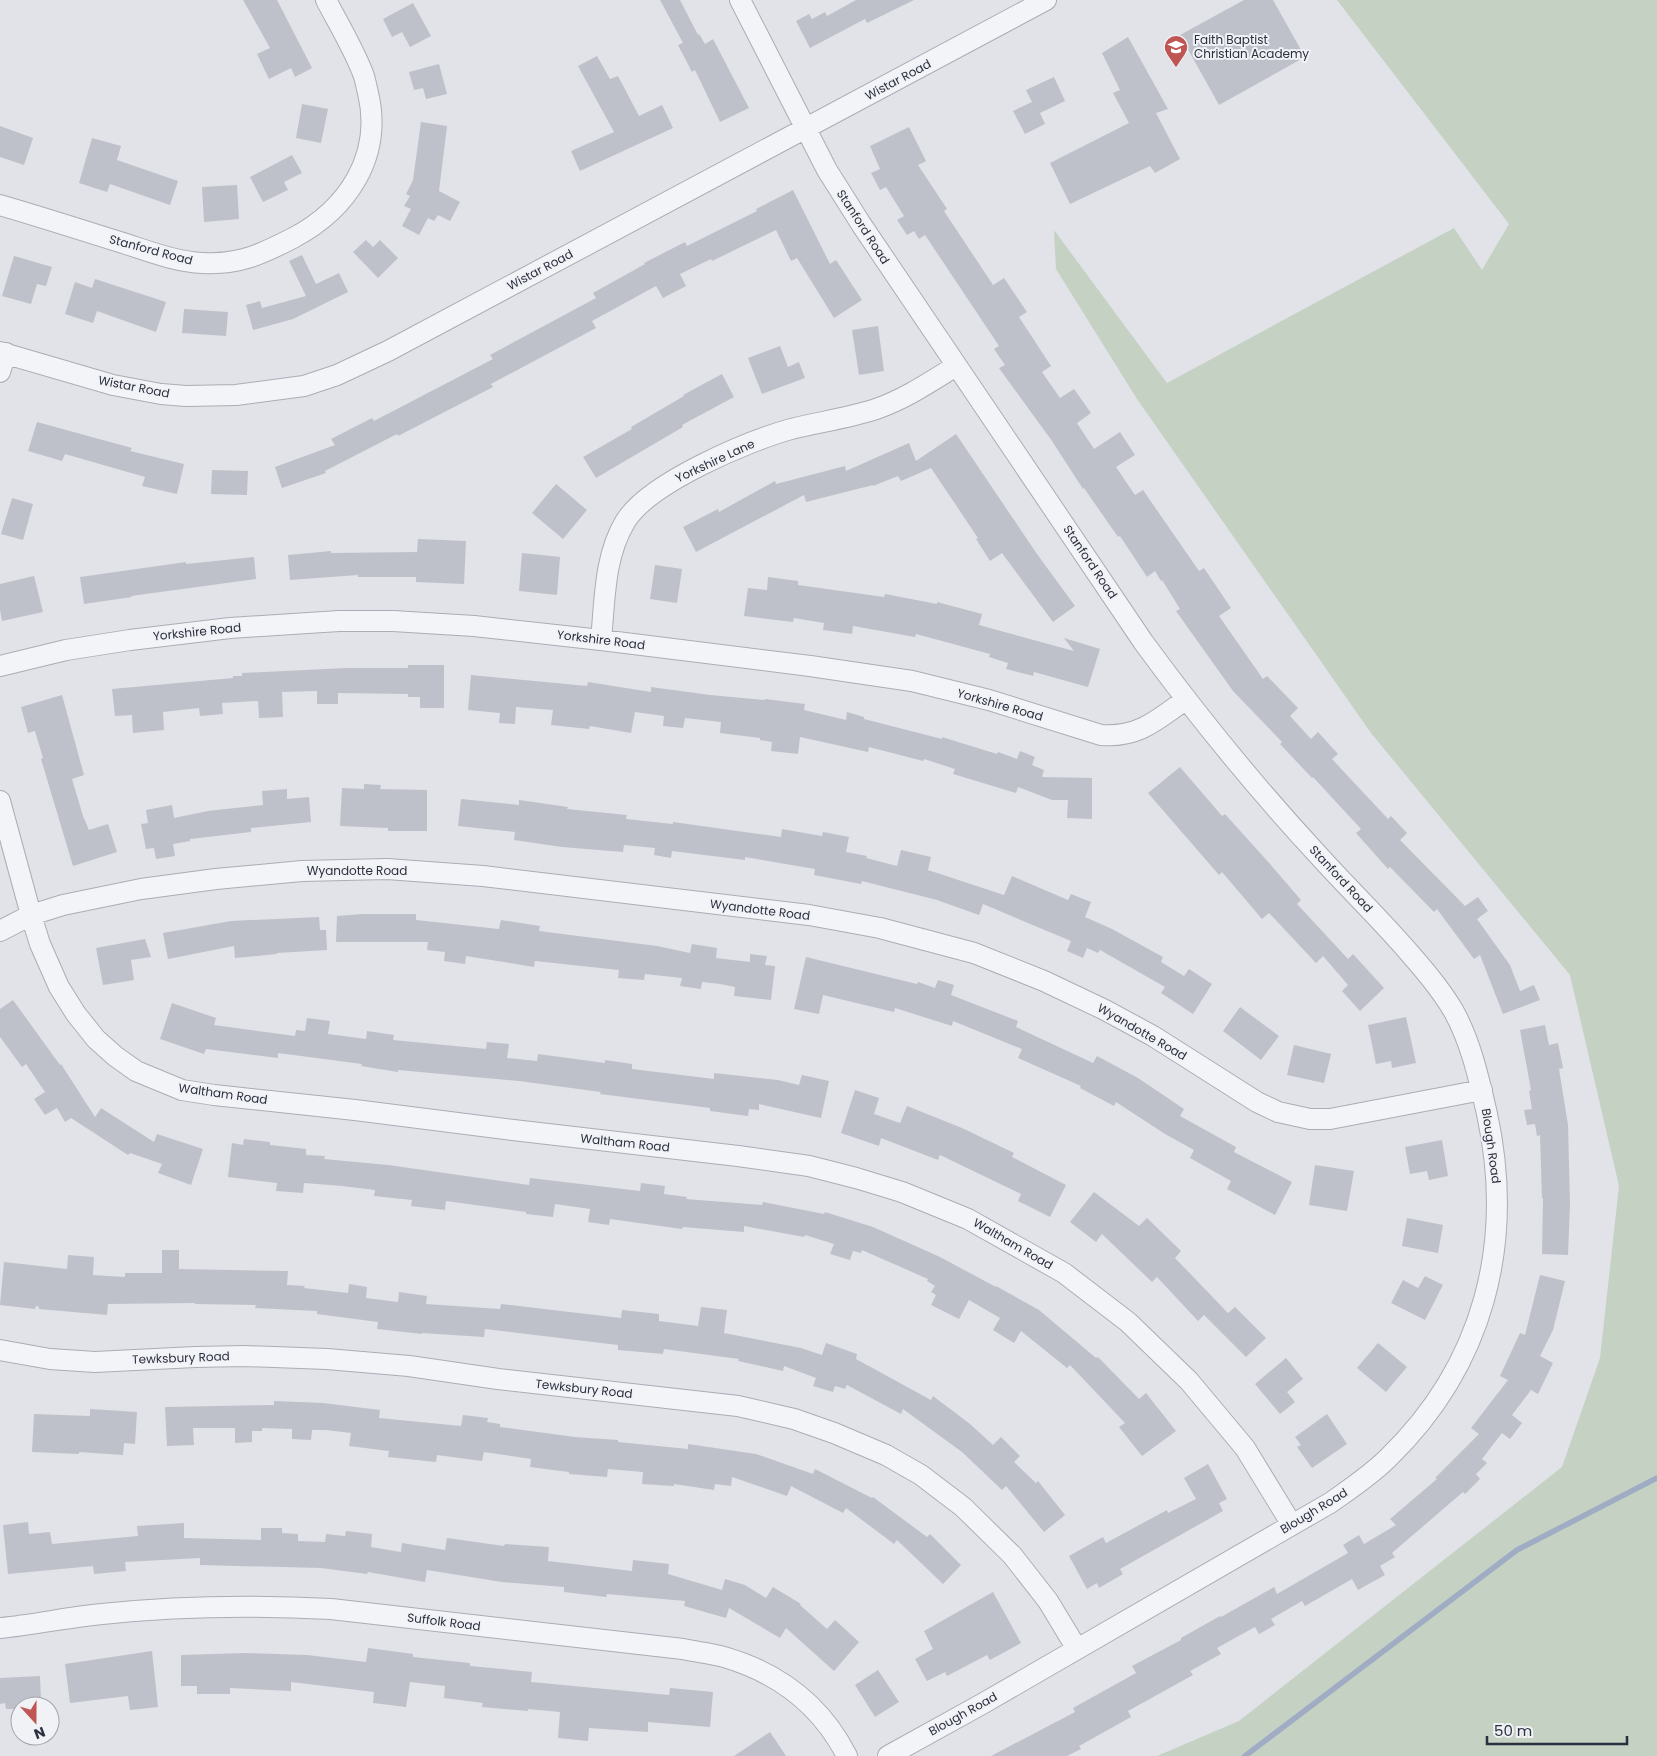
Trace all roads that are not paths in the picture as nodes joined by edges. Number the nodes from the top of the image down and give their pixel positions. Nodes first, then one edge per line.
1 (326, 0) edge
2 (740, 0) edge
3 (1046, 0) edge
4 (807, 129) junction
5 (0, 205) edge
6 (2, 359) edge
7 (956, 366) junction
8 (601, 640) junction
9 (0, 666) edge
10 (1185, 700) junction
11 (0, 801) edge
12 (31, 915) junction
13 (0, 930) edge
14 (1482, 1090) junction
15 (0, 1350) edge
16 (1292, 1525) junction
17 (0, 1628) edge
18 (1077, 1649) junction
19 (847, 1756) edge
20 (888, 1756) edge

1 - 5 street, Stanford Road
2 - 4 street, Stanford Road
3 - 4 street, Wistar Road
4 - 6 street, Wistar Road
4 - 7 street, Stanford Road
7 - 8 street, Yorkshire Lane
7 - 10 street, Stanford Road
8 - 9 street, Yorkshire Road
8 - 10 street, Yorkshire Road
10 - 14 street, Stanford Road
11 - 12 street, Waltham Road
12 - 13 street, Wyandotte Road
12 - 14 street, Wyandotte Road
12 - 16 street, Waltham Road
14 - 16 street, Blough Road
15 - 18 street, Tewksbury Road
16 - 18 street, Blough Road
17 - 19 street, Suffolk Road
18 - 20 street, Blough Road

